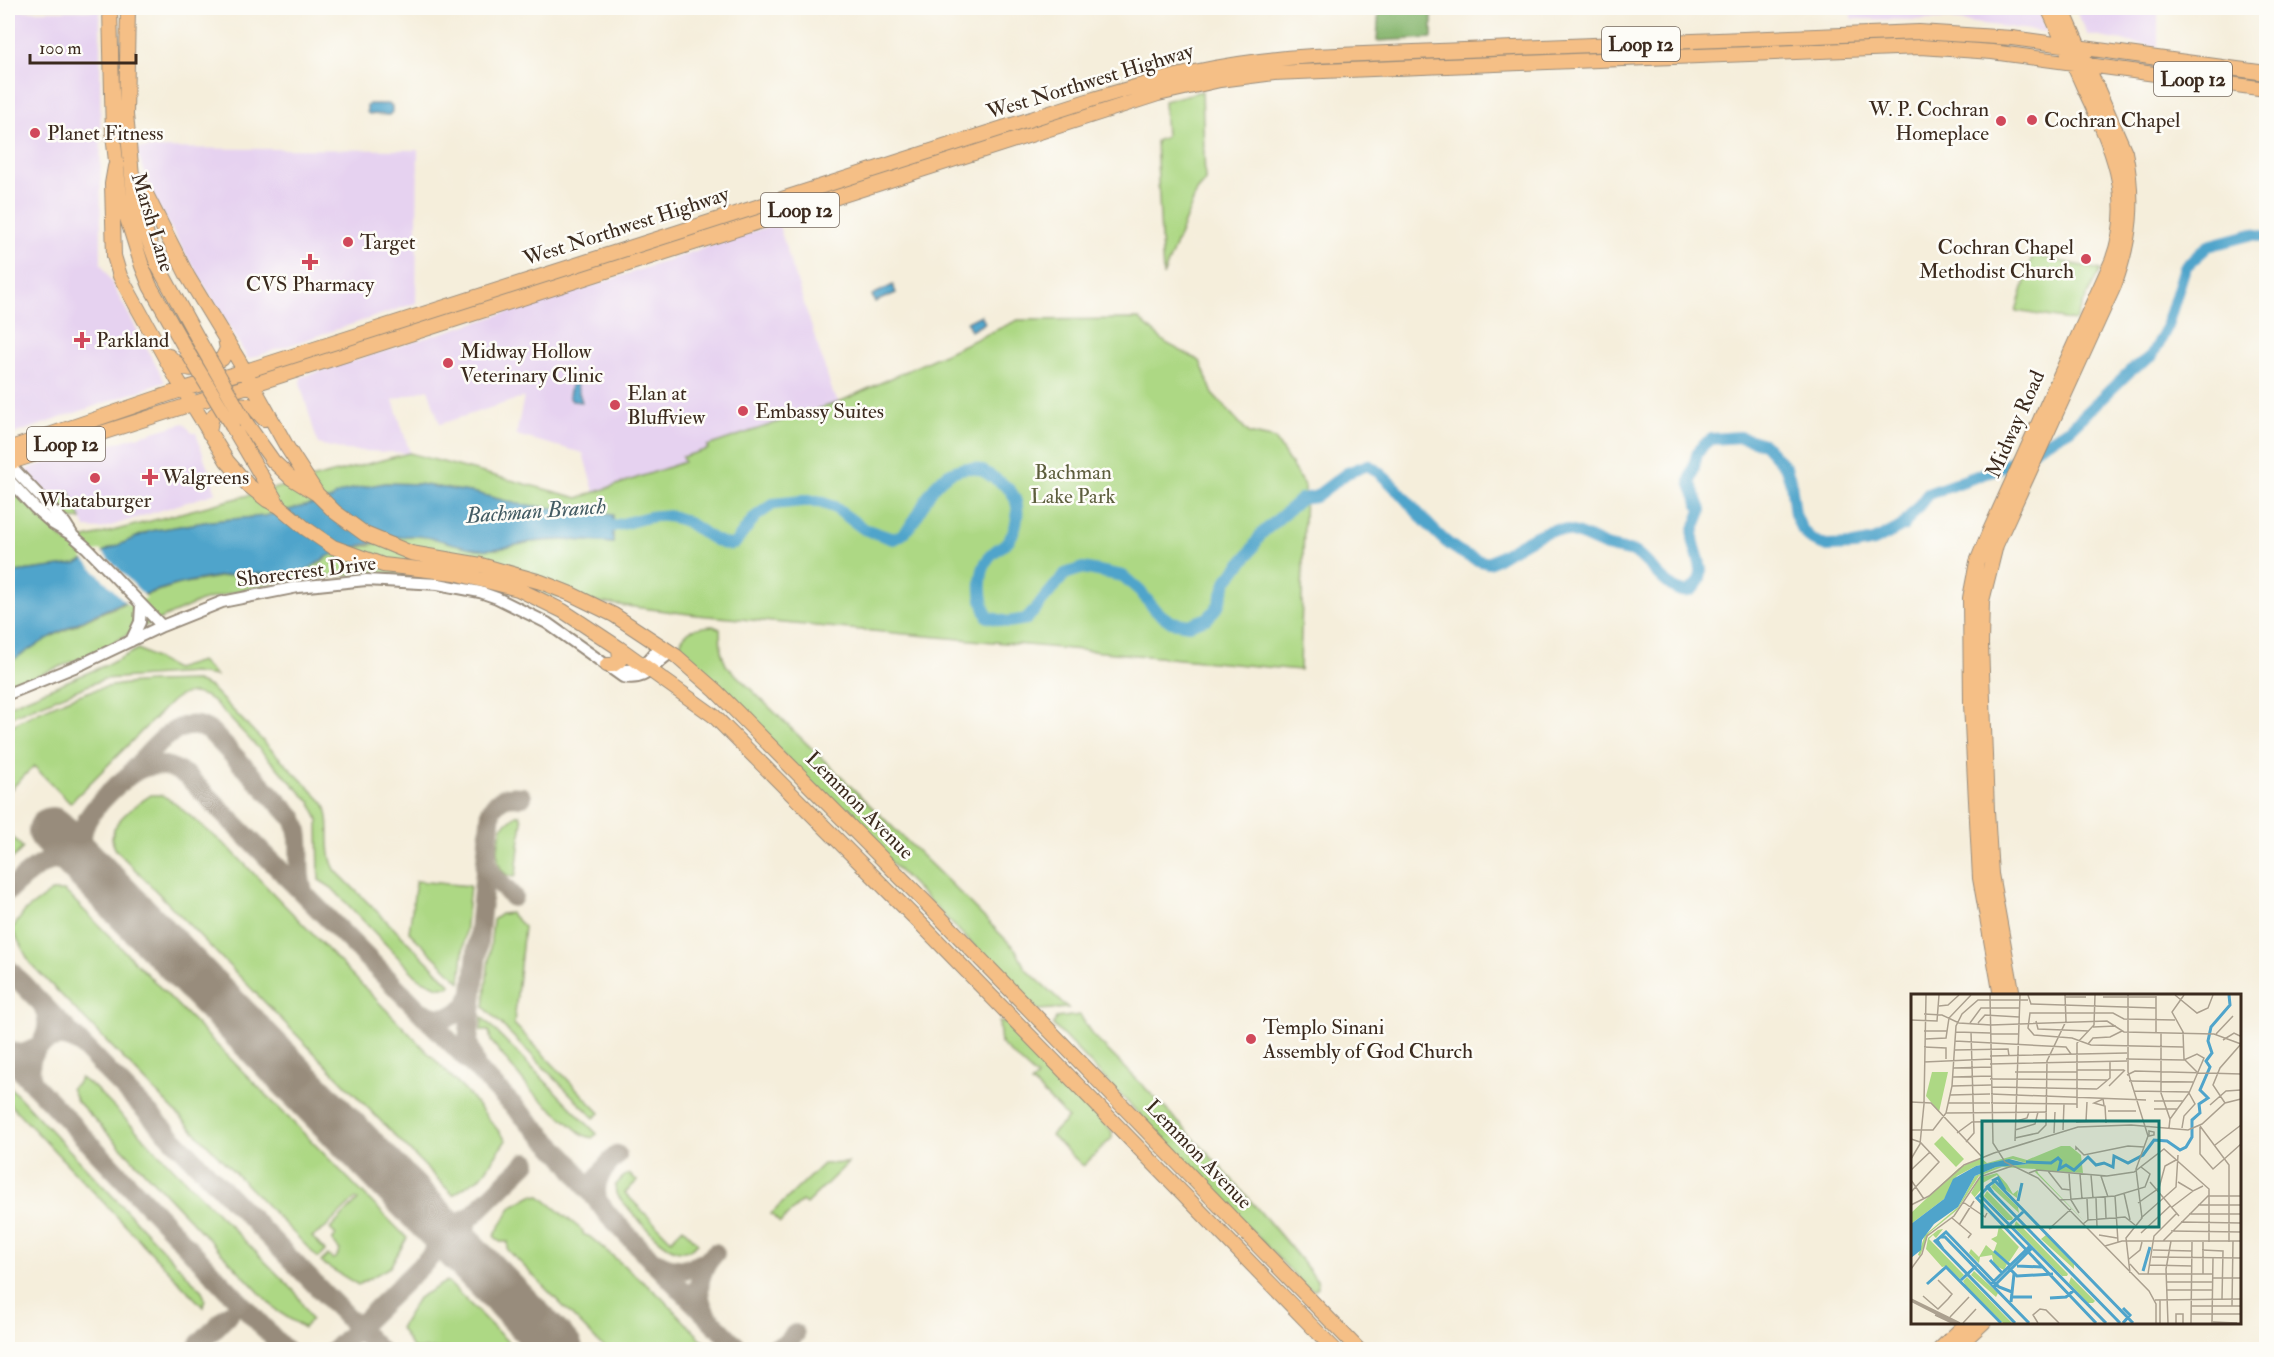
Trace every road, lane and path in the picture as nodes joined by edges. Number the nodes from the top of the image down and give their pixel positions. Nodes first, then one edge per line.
1 (110, 8) edge
2 (128, 8) edge
3 (2048, 8) edge
4 (2062, 8) edge
5 (1919, 32) junction
6 (1836, 36) junction
7 (2065, 45) junction
8 (2080, 48) junction
9 (1873, 49) junction
10 (1836, 51) junction
11 (1417, 52) junction
12 (1273, 58) junction
13 (2079, 63) junction
14 (1417, 68) junction
15 (2120, 69) junction
16 (1274, 73) junction
17 (2266, 73) edge
18 (1156, 80) junction
19 (2266, 89) edge
20 (1158, 94) junction
21 (120, 97) junction
22 (2102, 98) junction
23 (1046, 114) junction
24 (1050, 129) junction
25 (927, 153) junction
26 (115, 168) junction
27 (929, 168) junction
28 (2124, 173) junction
29 (134, 177) junction
30 (783, 198) junction
31 (743, 211) junction
32 (787, 214) junction
33 (705, 240) junction
34 (576, 265) junction
35 (582, 280) junction
36 (225, 336) junction
37 (2083, 338) junction
38 (156, 340) junction
39 (343, 340) junction
40 (349, 355) junction
41 (244, 372) junction
42 (252, 386) junction
43 (184, 389) junction
44 (192, 404) junction
45 (246, 423) joint
46 (232, 426) joint
47 (277, 430) junction
48 (210, 433) junction
49 (8, 449) edge
50 (8, 463) edge
51 (8, 479) edge
52 (319, 495) junction
53 (280, 507) junction
54 (72, 535) junction
55 (141, 604) junction
56 (162, 626) junction
57 (131, 642) junction
58 (619, 648) junction
59 (666, 649) junction
60 (607, 665) junction
61 (648, 668) junction
62 (8, 694) edge
63 (1986, 876) junction
64 (933, 910) junction
65 (920, 923) junction
66 (2001, 994) edge
67 (2013, 994) edge
68 (1967, 1324) edge
69 (1983, 1324) edge
70 (1335, 1350) edge
71 (1359, 1350) edge
72 (1939, 1350) edge
73 (1954, 1350) edge

1 - 21 main road, Marsh Lane
2 - 21 main road, Marsh Lane
3 - 7 main road, Midway Road
4 - 8 main road, Midway Road
5 - 6 main road, West Northwest Highway / Loop 12
5 - 7 main road, West Northwest Highway / Loop 12
5 - 9 main road
6 - 10 main road
6 - 11 main road, West Northwest Highway / Loop 12
7 - 8 main road, West Northwest Highway / Loop 12
7 - 13 main road, Midway Road
8 - 13 main road, Midway Road
8 - 17 main road, West Northwest Highway / Loop 12
9 - 10 main road, West Northwest Highway / Loop 12
9 - 13 main road, West Northwest Highway / Loop 12
10 - 14 main road, West Northwest Highway / Loop 12
11 - 12 main road, West Northwest Highway / Loop 12
11 - 14 main road
12 - 16 main road
12 - 18 main road, West Northwest Highway / Loop 12
13 - 15 main road, West Northwest Highway / Loop 12
13 - 22 main road, Midway Road
13 - 28 main road, Midway Road
14 - 16 main road, West Northwest Highway / Loop 12
15 - 19 main road, West Northwest Highway / Loop 12
15 - 22 main road
16 - 20 main road, West Northwest Highway / Loop 12
18 - 20 main road
18 - 23 main road, West Northwest Highway / Loop 12
20 - 24 main road, West Northwest Highway / Loop 12
21 - 26 main road, Marsh Lane
21 - 29 main road, Marsh Lane
22 - 28 main road, Midway Road
23 - 24 main road
23 - 25 main road, West Northwest Highway / Loop 12
24 - 27 main road, West Northwest Highway / Loop 12
25 - 27 main road
25 - 30 main road, West Northwest Highway / Loop 12
26 - 38 main road
26 - 46 main road, Marsh Lane, bridge
27 - 32 main road, West Northwest Highway / Loop 12
28 - 37 main road, Midway Road
29 - 36 main road
29 - 45 main road, Marsh Lane, bridge
30 - 31 main road, West Northwest Highway / Loop 12
30 - 32 main road
31 - 33 main road
31 - 34 main road, West Northwest Highway / Loop 12
32 - 33 main road, West Northwest Highway / Loop 12
33 - 35 main road, West Northwest Highway / Loop 12
34 - 35 main road
34 - 39 main road, West Northwest Highway / Loop 12
35 - 40 main road, West Northwest Highway / Loop 12
36 - 38 main road
36 - 41 main road
37 - 63 main road, Midway Road
37 - 63 main road, Midway Road
38 - 43 main road
39 - 40 main road
39 - 41 main road, West Northwest Highway / Loop 12
40 - 42 main road, West Northwest Highway / Loop 12
41 - 42 main road
41 - 43 main road, West Northwest Highway / Loop 12
42 - 44 main road, West Northwest Highway / Loop 12
42 - 47 main road
43 - 44 main road
43 - 49 main road, West Northwest Highway / Loop 12
44 - 48 main road
44 - 50 main road, West Northwest Highway / Loop 12
45 - 52 main road, Lemmon Avenue
46 - 53 main road, Lemmon Avenue
47 - 48 main road
47 - 52 main road
48 - 53 main road
50 - 54 street
51 - 54 street
52 - 59 main road, Lemmon Avenue
53 - 58 main road, Lemmon Avenue
54 - 55 street
55 - 56 street
55 - 57 street
56 - 57 street, Shorecrest Drive
56 - 60 street, Shorecrest Drive
57 - 62 street, Shorecrest Drive
58 - 60 main road
58 - 61 main road, Lemmon Avenue
59 - 61 street, Shorecrest Drive
59 - 64 main road, Lemmon Avenue
60 - 61 street, Shorecrest Drive
61 - 65 main road, Lemmon Avenue
63 - 66 main road
63 - 67 main road
64 - 65 main road
64 - 71 main road, Lemmon Avenue
65 - 70 main road, Lemmon Avenue
68 - 72 main road
69 - 73 main road

